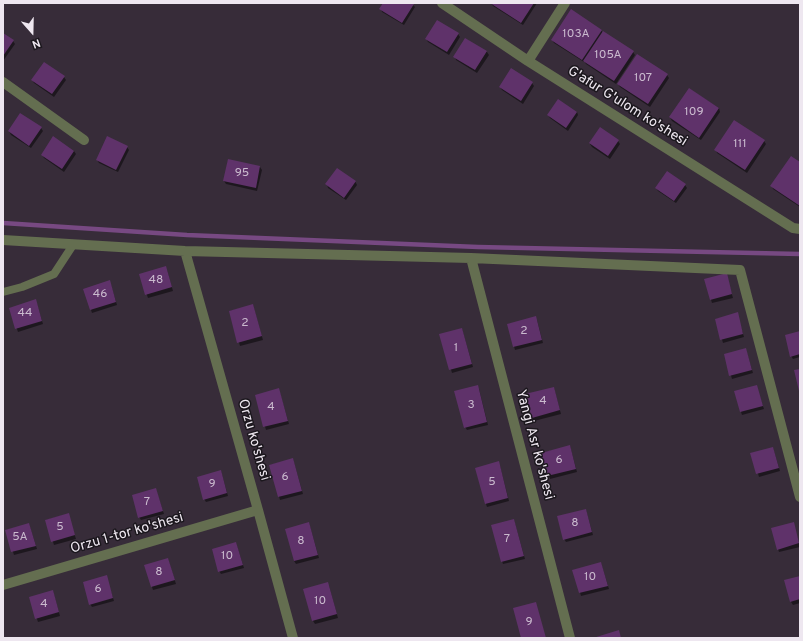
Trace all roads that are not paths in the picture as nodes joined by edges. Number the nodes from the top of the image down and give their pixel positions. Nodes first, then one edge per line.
1 (442, 3) edge
2 (565, 3) edge
3 (528, 61) junction
4 (3, 82) edge
5 (84, 140) dead end
6 (800, 229) edge
7 (3, 240) edge
8 (73, 245) junction
9 (185, 251) junction
10 (471, 258) junction
11 (3, 292) edge
12 (800, 497) edge
13 (258, 510) junction
14 (3, 585) edge
15 (293, 638) edge
16 (570, 638) edge

1 - 3 street, G'afur G'ulom ko'shesi
2 - 3 street
3 - 6 street, G'afur G'ulom ko'shesi
4 - 5 street
7 - 8 street
8 - 9 street
8 - 11 lane
9 - 10 street
9 - 13 street, Orzu ko'shesi
10 - 12 street
10 - 16 street, Yangi Asr ko'shesi
13 - 14 street, Orzu 1-tor ko'shesi
13 - 15 street, Orzu ko'shesi

